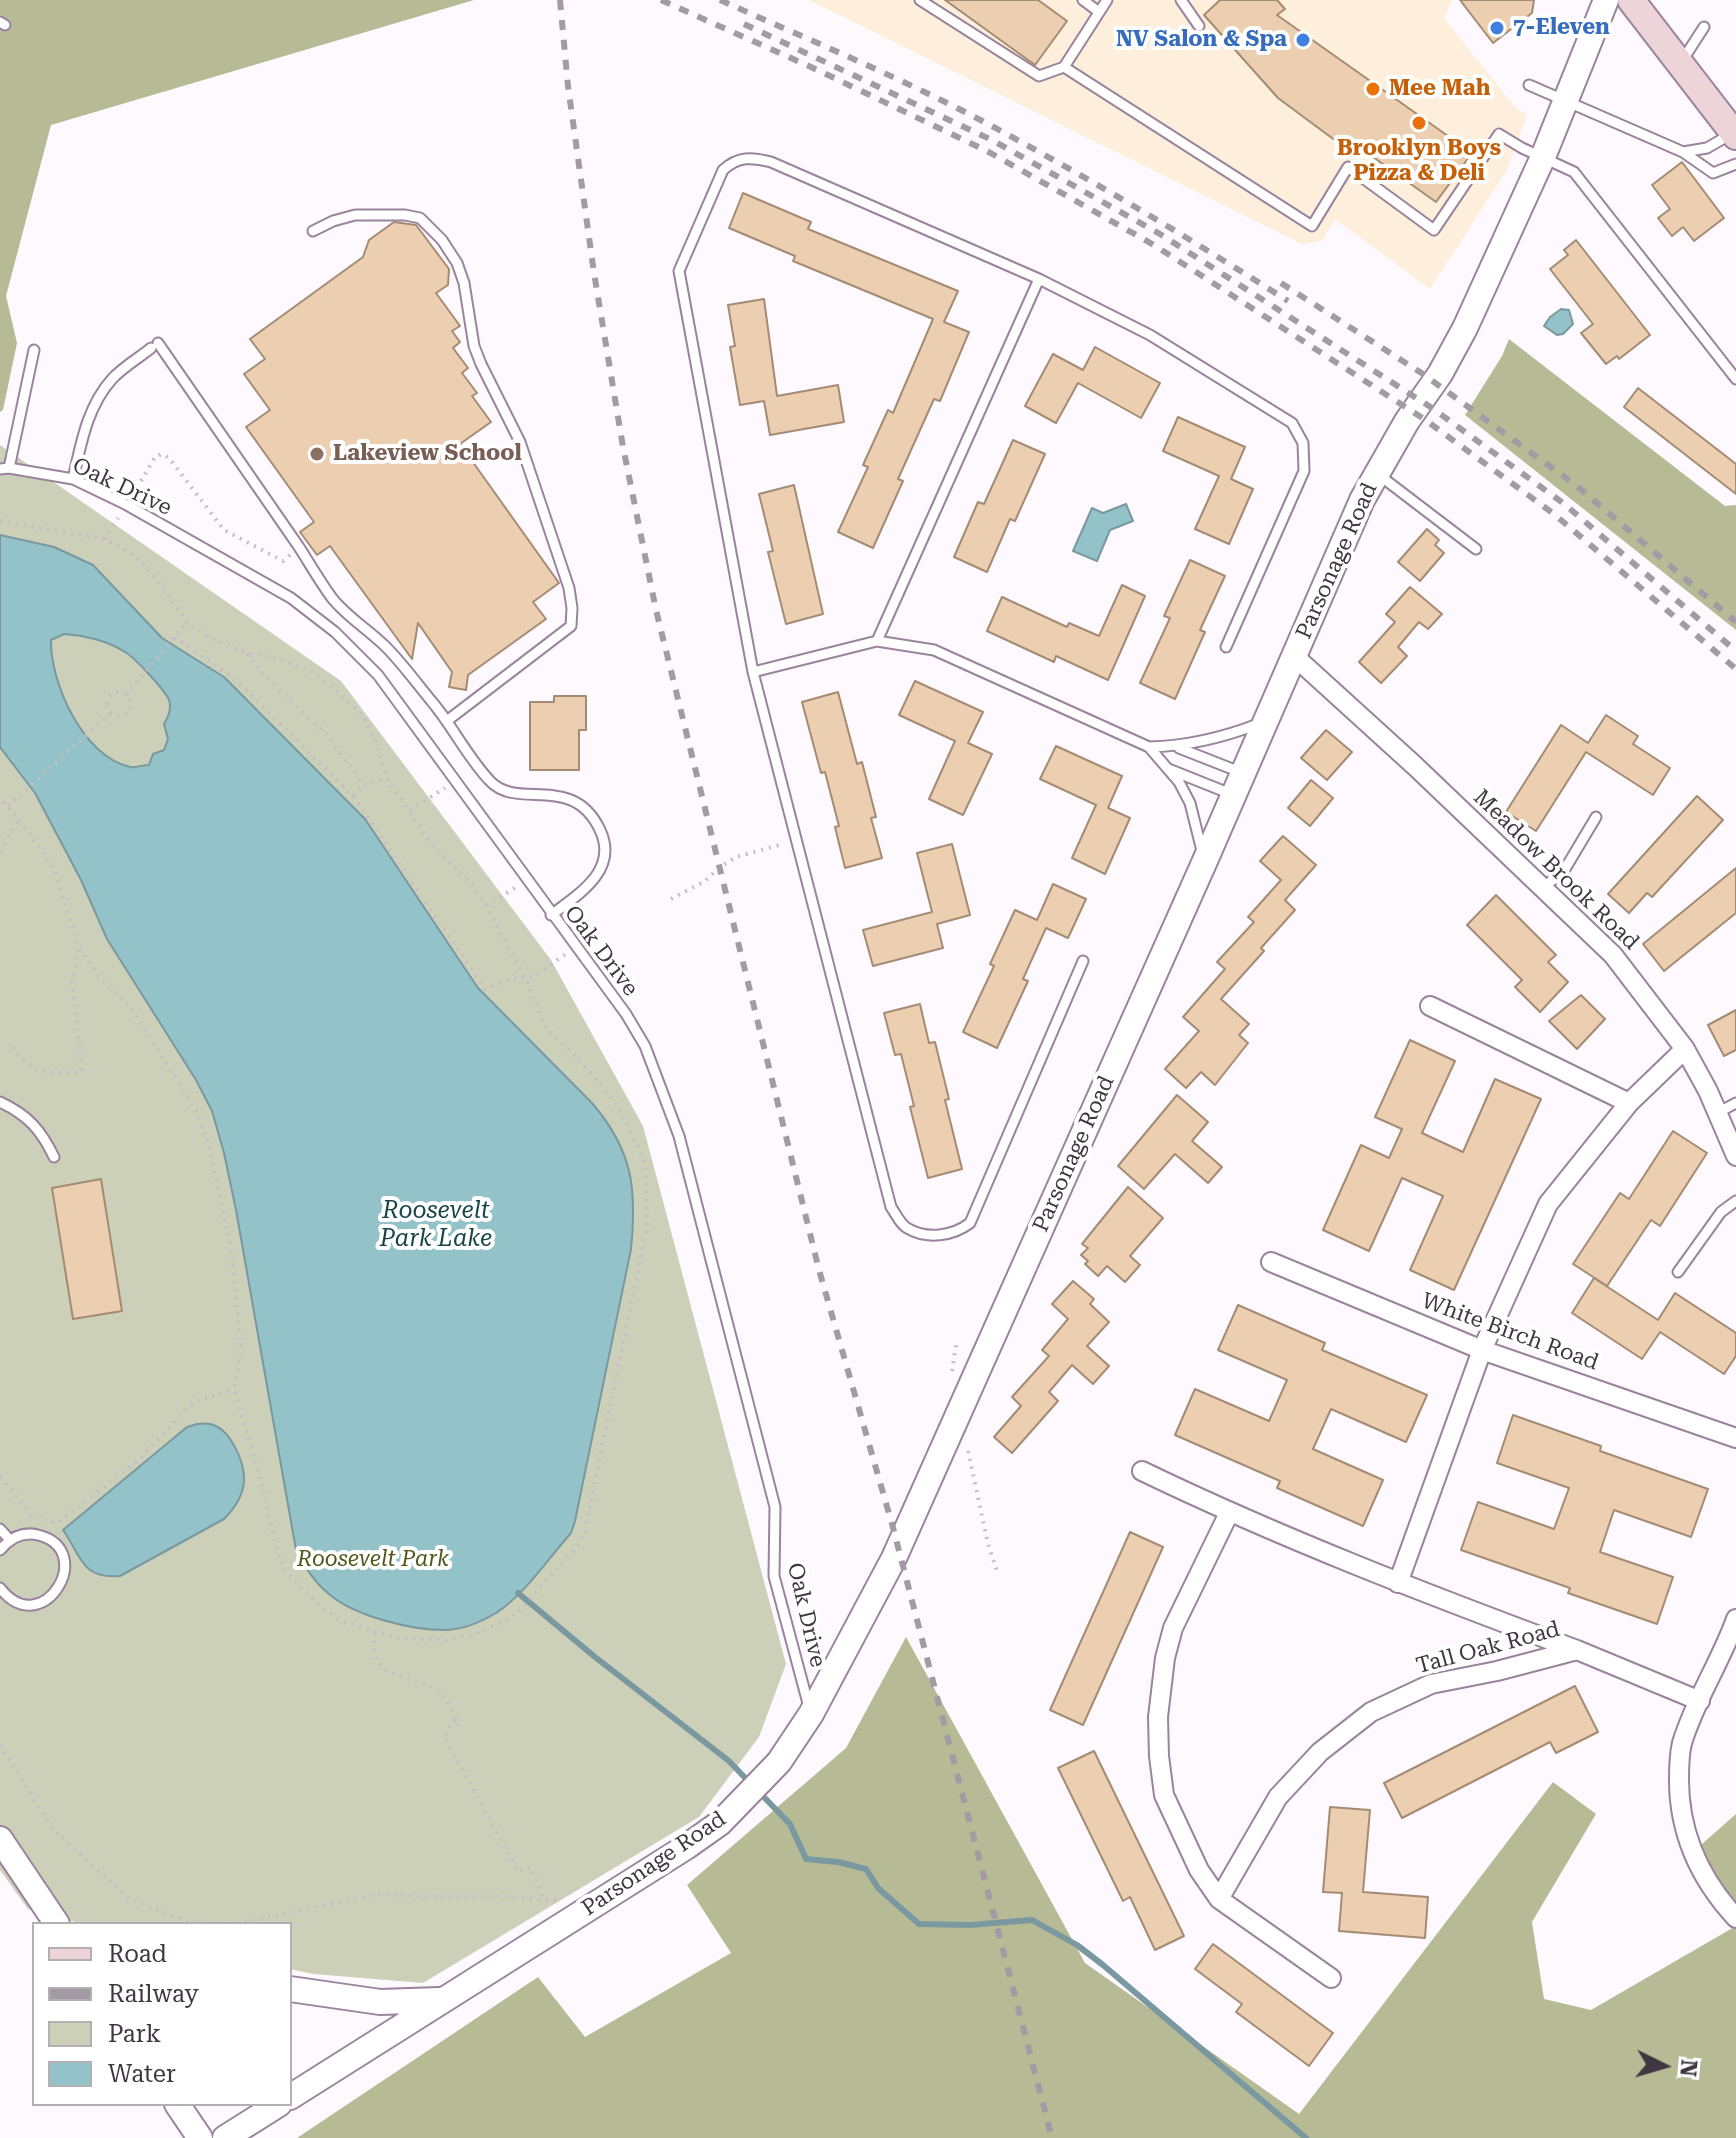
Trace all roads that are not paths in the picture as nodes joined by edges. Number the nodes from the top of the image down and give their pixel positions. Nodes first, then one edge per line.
1 (920, 0) edge
2 (1083, 0) edge
3 (1107, 0) edge
4 (1181, 0) edge
5 (1606, 0) edge
6 (1631, 0) edge
7 (1099, 12) junction
8 (1199, 26) dead end
9 (1704, 27) dead end
10 (1680, 64) junction
11 (1064, 67) junction
12 (1529, 85) dead end
13 (1566, 102) junction
14 (1735, 134) edge
15 (1683, 152) junction
16 (1543, 157) junction
17 (1736, 164) edge
18 (313, 231) dead end
19 (1039, 279) junction
20 (34, 350) dead end
21 (1736, 379) edge
22 (5, 468) edge
23 (1376, 473) junction
24 (73, 479) junction
25 (1476, 549) dead end
26 (877, 641) junction
27 (1226, 647) dead end
28 (1294, 656) junction
29 (753, 672) junction
30 (448, 720) junction
31 (1266, 721) junction
32 (1176, 746) junction
33 (1149, 747) junction
34 (1167, 769) junction
35 (1238, 784) junction
36 (1596, 817) dead end
37 (1204, 863) junction
38 (1542, 889) junction
39 (551, 915) junction
40 (1083, 961) dead end
41 (1430, 1006) dead end
42 (1685, 1049) junction
43 (0, 1102) edge
44 (1629, 1103) junction
45 (1736, 1103) edge
46 (1717, 1113) junction
47 (1736, 1156) edge
48 (54, 1157) dead end
49 (1736, 1201) edge
50 (1271, 1262) dead end
51 (1678, 1272) dead end
52 (1482, 1350) junction
53 (1736, 1438) edge
54 (1142, 1471) dead end
55 (1229, 1513) junction
56 (0, 1529) edge
57 (10, 1540) junction
58 (0, 1550) edge
59 (1398, 1583) junction
60 (0, 1588) edge
61 (1736, 1619) edge
62 (1577, 1650) junction
63 (1700, 1701) junction
64 (811, 1714) junction
65 (0, 1839) edge
66 (1219, 1899) junction
67 (1736, 1918) edge
68 (56, 1922) edge
69 (1331, 1978) dead end
70 (292, 1989) edge
71 (445, 1999) junction
72 (292, 2096) edge
73 (178, 2106) edge
74 (276, 2106) edge
75 (200, 2138) edge
76 (225, 2138) edge

1 - 11 lane
2 - 7 lane
3 - 7 lane
4 - 8 lane
5 - 13 street, Parsonage Road
6 - 10 main road
7 - 11 lane
9 - 10 lane
10 - 14 main road
11 - 16 lane
12 - 13 lane
13 - 15 lane
13 - 16 street, Parsonage Road
14 - 15 lane
15 - 17 lane
16 - 21 lane
16 - 23 street, Parsonage Road
18 - 30 lane
19 - 26 lane
19 - 27 lane
19 - 29 lane
20 - 22 lane
22 - 24 lane, Oak Drive
23 - 25 lane
23 - 28 street, Parsonage Road
24 - 30 lane
24 - 39 lane, Oak Drive
26 - 29 lane
26 - 33 lane
28 - 31 street, Parsonage Road
28 - 38 street, Meadow Brook Road
29 - 40 lane
30 - 39 lane
31 - 32 lane
31 - 35 street, Parsonage Road
32 - 33 lane
32 - 35 lane
33 - 34 lane
34 - 35 lane
34 - 37 lane
35 - 37 street, Parsonage Road
36 - 38 lane
37 - 64 street, Parsonage Road
38 - 42 street, Meadow Brook Road
39 - 64 lane, Oak Drive
41 - 44 street
42 - 44 street
42 - 46 street, Meadow Brook Road
43 - 48 lane
44 - 52 street
45 - 46 lane
46 - 47 street, Meadow Brook Road
49 - 51 lane
50 - 52 street, White Birch Road
52 - 53 street, White Birch Road
52 - 59 street
54 - 55 street, Tall Oak Road
55 - 59 street, Tall Oak Road
55 - 66 street
56 - 57 lane
57 - 58 lane
57 - 60 lane
59 - 62 street, Tall Oak Road
61 - 63 street
62 - 63 street, Tall Oak Road
62 - 66 street, Tall Oak Road
63 - 67 street
64 - 71 street, Parsonage Road
65 - 68 street
66 - 69 street
70 - 71 street
71 - 72 street, Parsonage Road
73 - 75 street
74 - 76 street

